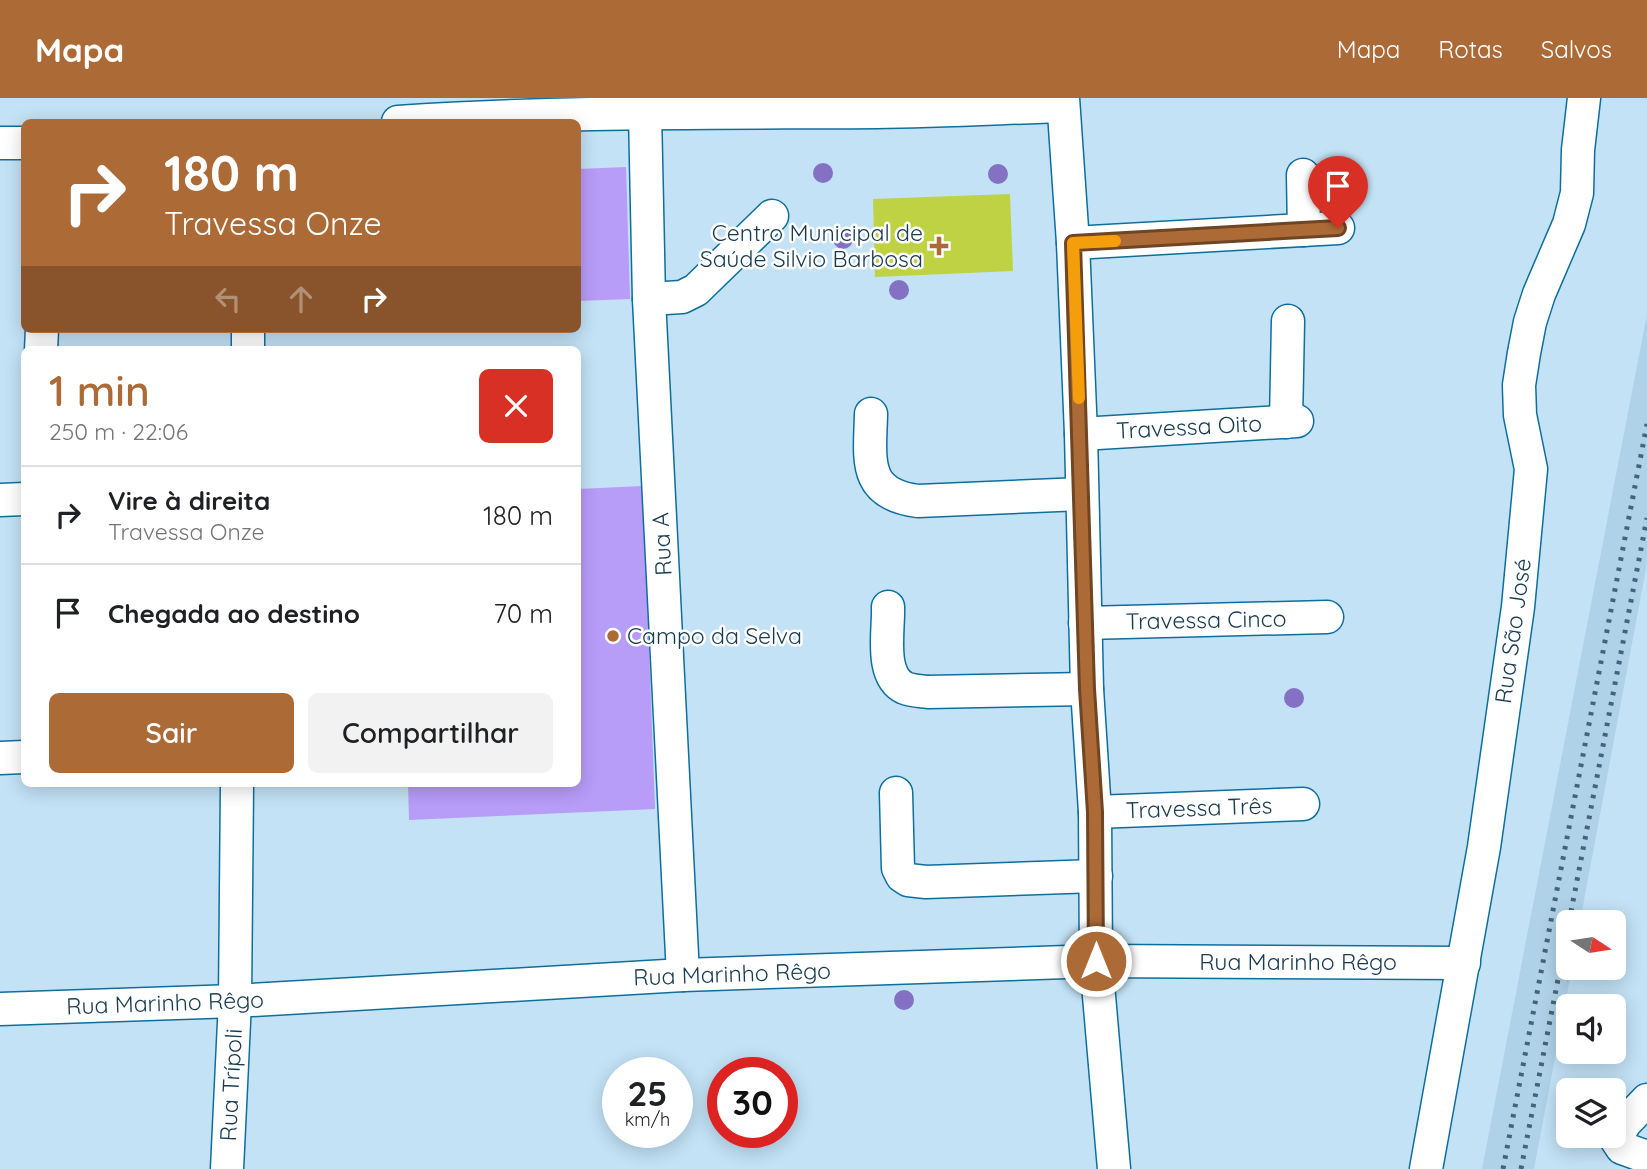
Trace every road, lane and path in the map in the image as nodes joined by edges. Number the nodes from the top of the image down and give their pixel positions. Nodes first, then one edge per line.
1 (1584, 98) edge
2 (1063, 102) edge
3 (881, 105) edge
4 (454, 108) edge
5 (645, 113) junction
6 (410, 119) edge
7 (0, 143) edge
8 (21, 143) edge
9 (1303, 175) dead end
10 (772, 216) dead end
11 (1338, 228) dead end
12 (1304, 230) junction
13 (1073, 243) junction
14 (649, 299) junction
15 (1288, 321) dead end
16 (871, 414) dead end
17 (1081, 434) junction
18 (1082, 494) junction
19 (21, 499) edge
20 (0, 500) edge
21 (888, 607) dead end
22 (1327, 617) dead end
23 (1085, 623) junction
24 (1087, 689) junction
25 (21, 757) edge
26 (0, 758) edge
27 (237, 787) edge
28 (896, 793) dead end
29 (1303, 804) dead end
30 (1095, 812) junction
31 (1096, 876) junction
32 (1096, 961) junction
33 (1464, 963) junction
34 (683, 975) junction
35 (235, 1001) junction
36 (0, 1009) edge
37 (1647, 1100) edge
38 (1647, 1157) edge
39 (227, 1169) edge
40 (1114, 1169) edge
41 (1426, 1169) edge

1 - 33 street, Rua São José
2 - 3 street
2 - 13 street
3 - 5 street
4 - 5 street
4 - 6 street
5 - 14 street, Rua A
7 - 8 street
9 - 12 street
10 - 14 street
11 - 12 street
12 - 13 street
13 - 17 street
14 - 34 street, Rua A
15 - 17 street, Travessa Oito
16 - 18 street
17 - 18 street
18 - 23 street
19 - 20 street
21 - 24 street
22 - 23 street, Travessa Cinco
23 - 24 street
24 - 30 street
25 - 26 street
27 - 35 street, Rua Trípoli
28 - 31 street
29 - 30 street, Travessa Três
30 - 31 street
31 - 32 street
32 - 33 street, Rua Marinho Rêgo
32 - 34 street, Rua Marinho Rêgo
32 - 40 street
33 - 41 street, Rua São José
34 - 35 street, Rua Marinho Rêgo
35 - 36 street, Rua Marinho Rêgo
35 - 39 street, Rua Trípoli
37 - 38 street

